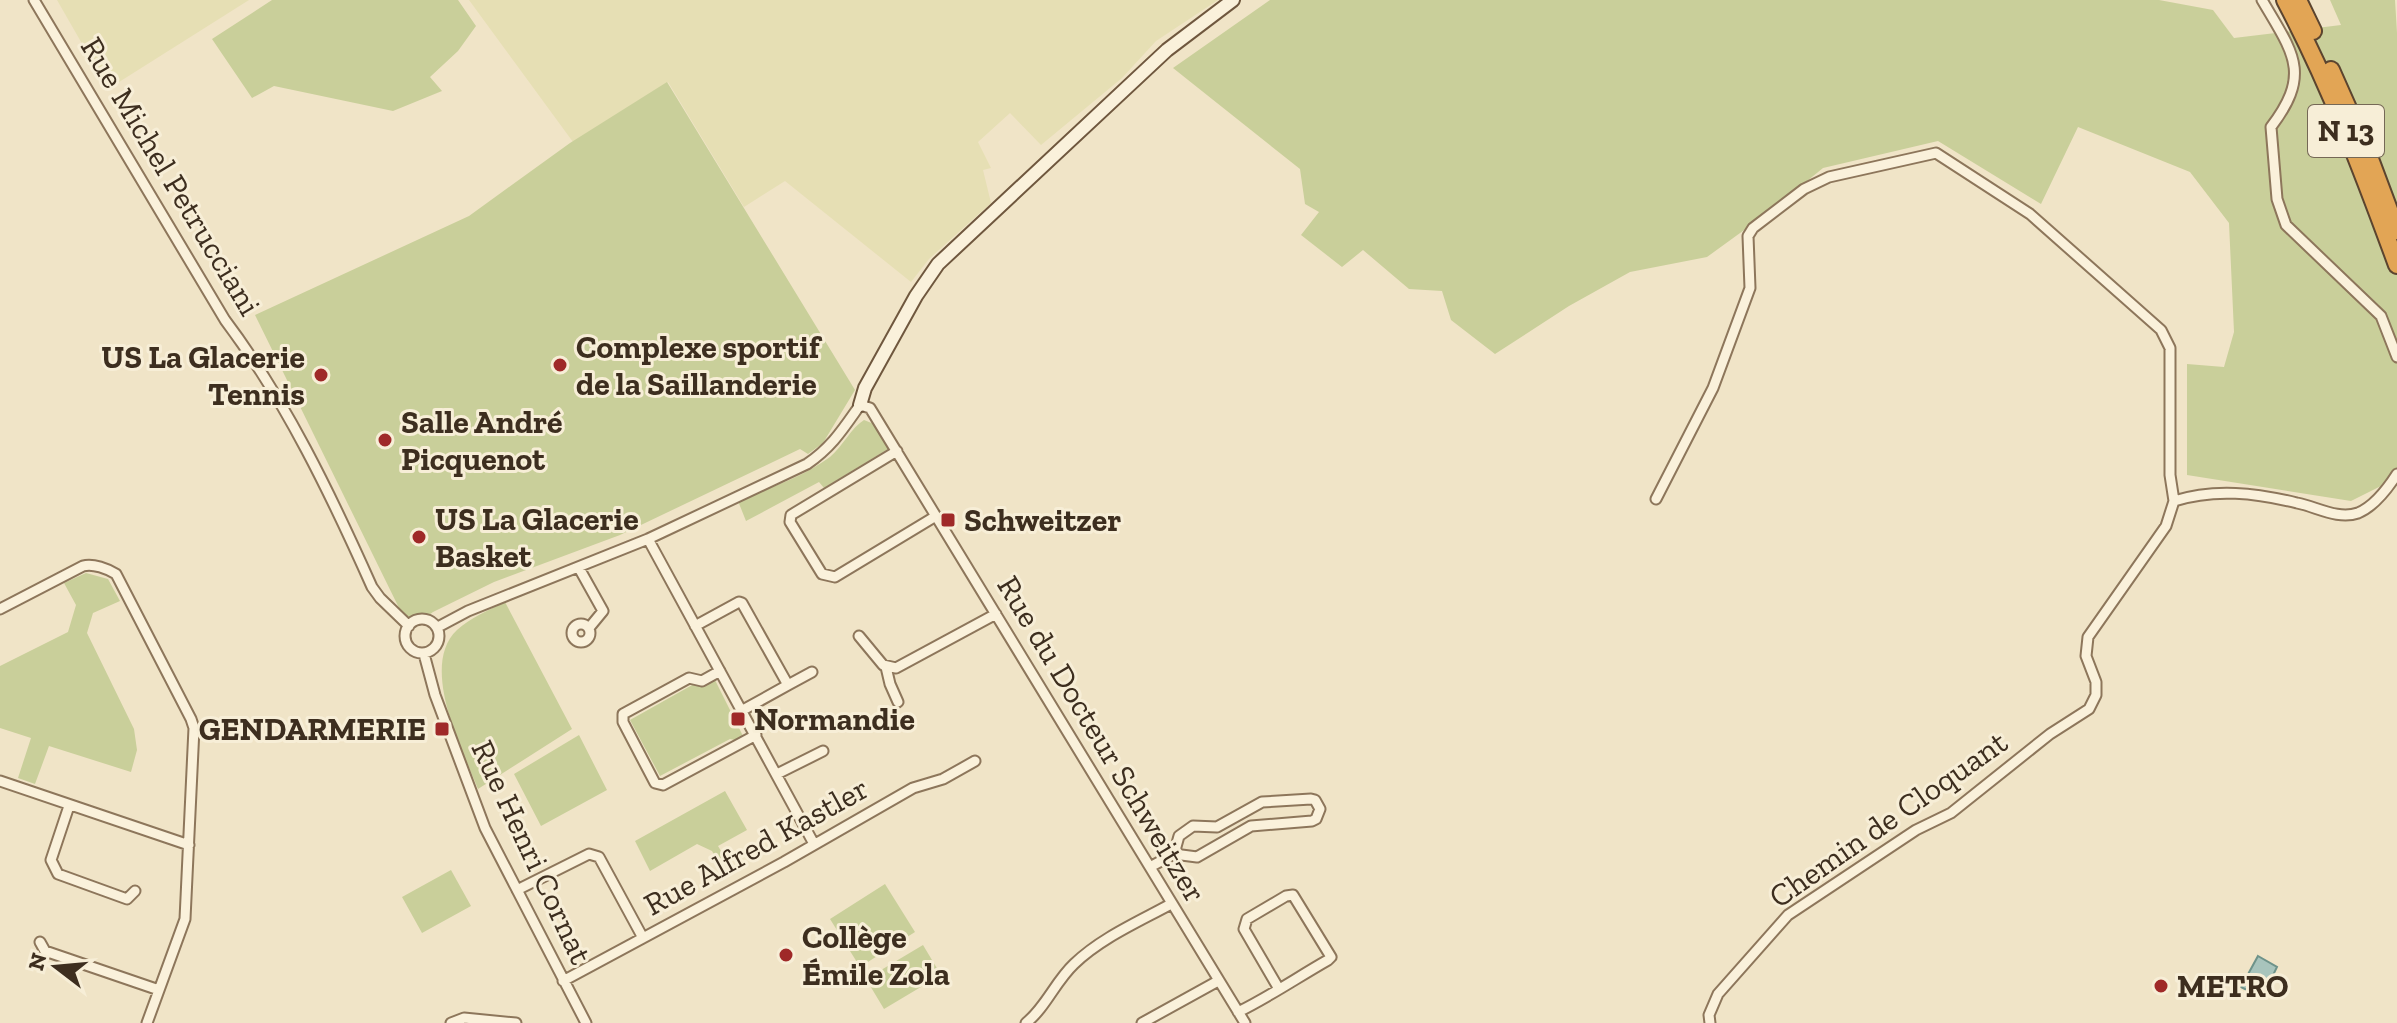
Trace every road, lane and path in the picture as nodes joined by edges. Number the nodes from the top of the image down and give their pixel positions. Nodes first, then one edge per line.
1 (34, 0) edge
2 (1233, 0) edge
3 (2262, 0) edge
4 (2285, 0) edge
5 (2298, 0) edge
6 (2397, 231) edge
7 (2397, 265) edge
8 (2397, 357) edge
9 (860, 405) junction
10 (897, 451) junction
11 (2397, 474) edge
12 (1656, 499) dead end
13 (2174, 501) junction
14 (936, 516) junction
15 (648, 539) junction
16 (579, 568) junction
17 (0, 609) edge
18 (996, 614) junction
19 (409, 626) junction
20 (695, 626) junction
21 (438, 627) junction
22 (589, 628) dead end
23 (859, 636) dead end
24 (424, 654) junction
25 (886, 667) junction
26 (720, 671) junction
27 (812, 672) dead end
28 (788, 685) junction
29 (898, 702) dead end
30 (743, 710) junction
31 (756, 735) junction
32 (823, 751) dead end
33 (975, 761) dead end
34 (777, 774) junction
35 (0, 781) edge
36 (69, 806) junction
37 (814, 844) junction
38 (189, 845) junction
39 (1174, 854) junction
40 (1150, 867) junction
41 (517, 890) junction
42 (135, 891) dead end
43 (1171, 904) junction
44 (643, 938) junction
45 (40, 942) dead end
46 (563, 981) junction
47 (1218, 981) junction
48 (1279, 989) junction
49 (159, 990) junction
50 (1238, 1012) junction
51 (147, 1023) edge
52 (451, 1023) edge
53 (516, 1023) edge
54 (586, 1023) edge
55 (1026, 1023) edge
56 (1142, 1023) edge
57 (1245, 1023) edge
58 (1710, 1023) edge

1 - 19 street, Rue Michel Petrucciani
2 - 9 street
3 - 8 street
4 - 7 highway, N 13
5 - 6 highway, N 13
9 - 10 street, Rue du Docteur Schweitzer
9 - 15 street
10 - 14 street, Rue du Docteur Schweitzer
10 - 14 street
11 - 13 street
12 - 13 street, Chemin de Cloquant
13 - 58 street, Chemin de Cloquant
14 - 18 street, Rue du Docteur Schweitzer
15 - 16 street
15 - 20 street
16 - 21 street
16 - 22 street
17 - 38 street
18 - 25 street
18 - 40 street, Rue du Docteur Schweitzer
19 - 21 street
19 - 24 street
20 - 26 street
20 - 28 street
21 - 24 street
23 - 25 street
24 - 41 street, Rue Henri Cornat
25 - 29 street
26 - 30 street
26 - 31 street
27 - 28 street
28 - 30 street
30 - 31 street
31 - 34 street
32 - 34 street
33 - 37 street, Rue Alfred Kastler
34 - 37 street
35 - 36 street
36 - 38 street
36 - 42 street
37 - 44 street, Rue Alfred Kastler
38 - 49 street
39 - 39 street
39 - 40 street
40 - 43 street, Rue du Docteur Schweitzer
41 - 44 street
41 - 46 street, Rue Henri Cornat
43 - 47 street, Rue du Docteur Schweitzer
43 - 55 street
44 - 46 street, Rue Alfred Kastler
45 - 49 street
46 - 54 street, Rue Henri Cornat
47 - 50 street, Rue du Docteur Schweitzer
47 - 56 street
48 - 48 street
48 - 50 street
49 - 51 street
50 - 57 street, Rue du Docteur Schweitzer
52 - 53 street

